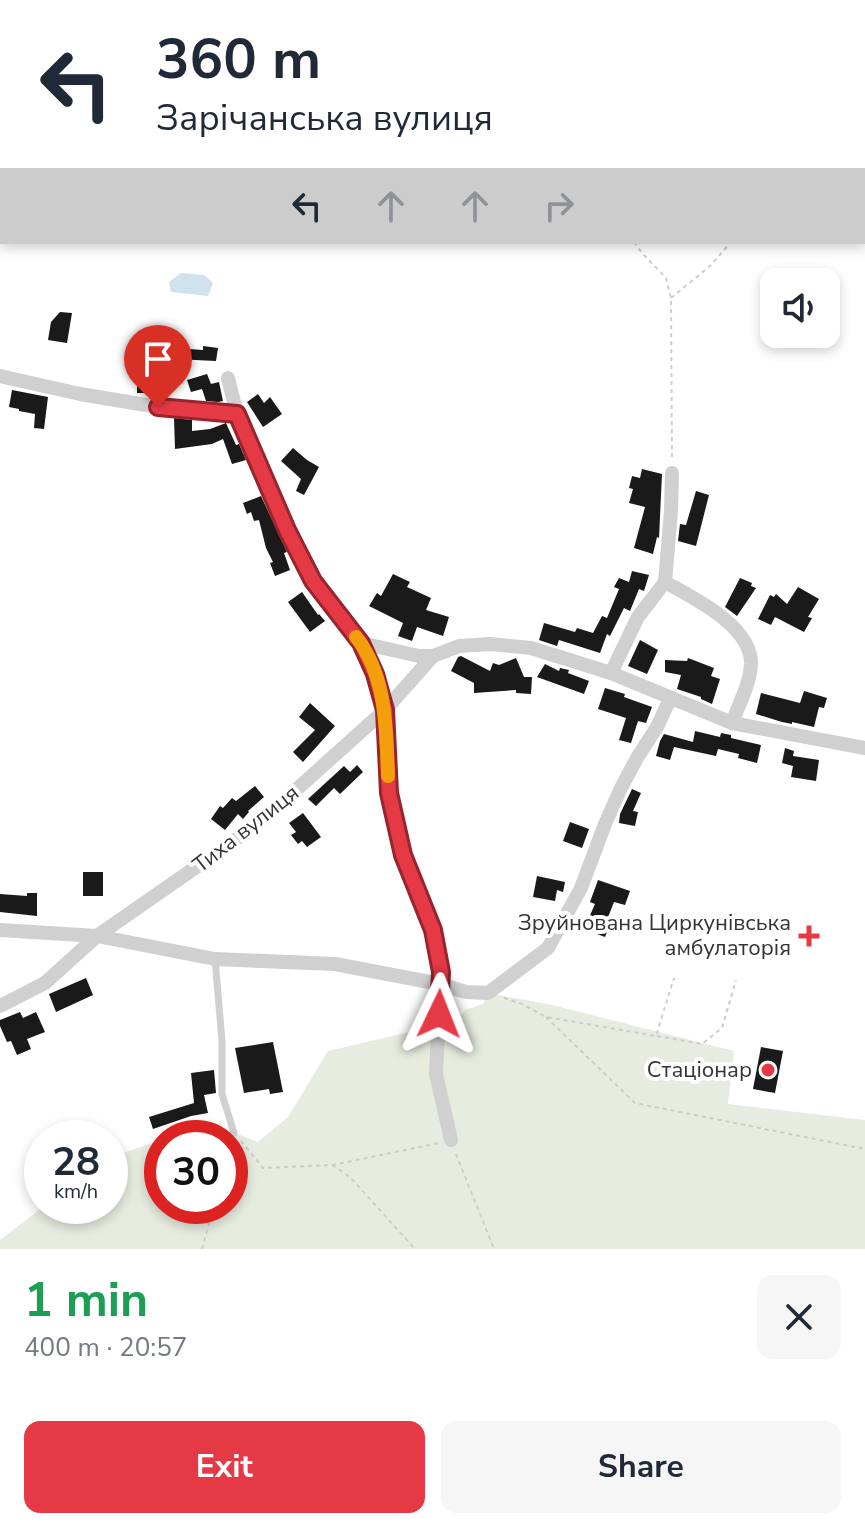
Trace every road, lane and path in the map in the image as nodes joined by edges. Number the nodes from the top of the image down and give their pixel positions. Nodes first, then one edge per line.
1 (635, 244) edge
2 (729, 244) edge
3 (671, 298) junction
4 (0, 376) edge
5 (228, 378) dead end
6 (237, 414) junction
7 (672, 473) joint
8 (665, 582) junction
9 (361, 643) junction
10 (433, 656) junction
11 (611, 673) junction
12 (670, 699) junction
13 (385, 710) junction
14 (732, 723) junction
15 (865, 748) edge
16 (0, 930) edge
17 (97, 936) junction
18 (215, 959) junction
19 (674, 978) dead end
20 (736, 980) dead end
21 (440, 984) junction
22 (488, 993) junction
23 (0, 1006) edge
24 (546, 1017) junction
25 (656, 1036) junction
26 (230, 1120) edge
27 (451, 1140) junction
28 (865, 1149) edge
29 (248, 1150) edge
30 (332, 1165) junction
31 (209, 1224) edge
32 (202, 1249) edge
33 (415, 1249) edge
34 (494, 1249) edge

1 - 3 path
2 - 3 path
3 - 7 path
4 - 6 street
5 - 6 street
6 - 9 street
7 - 8 street
8 - 11 street
8 - 14 street
9 - 10 street
9 - 13 street
10 - 11 street
10 - 13 street, Тиха вулиця
11 - 12 street
12 - 14 street
12 - 22 street
13 - 17 street, Тиха вулиця
13 - 21 street
14 - 15 street
16 - 17 street
17 - 18 street
17 - 23 street, Тиха вулиця
18 - 21 street
18 - 26 lane
19 - 25 path
20 - 25 path
21 - 22 street
21 - 27 street
22 - 24 path
24 - 25 path
24 - 28 path
27 - 30 path
27 - 34 path
29 - 30 path
30 - 33 path
31 - 32 path

